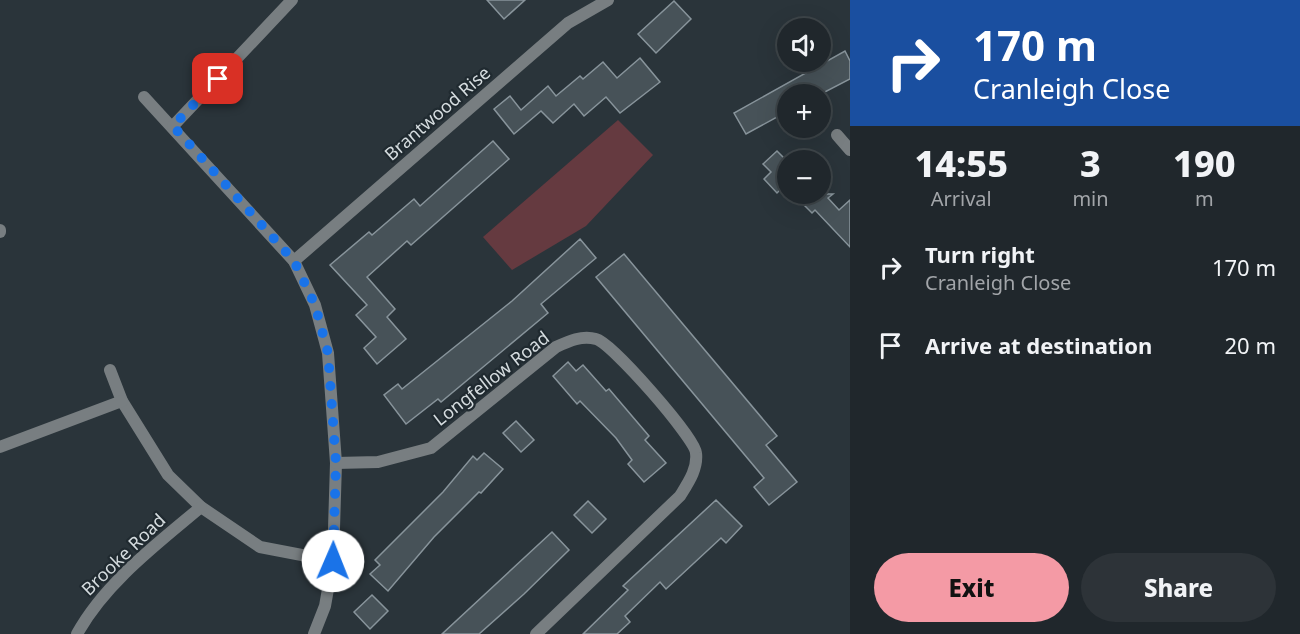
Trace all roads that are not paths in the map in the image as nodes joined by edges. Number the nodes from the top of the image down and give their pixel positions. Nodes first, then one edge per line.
1 (292, 0) edge
2 (608, 0) edge
3 (144, 97) dead end
4 (173, 126) junction
5 (837, 135) dead end
6 (850, 150) edge
7 (294, 261) junction
8 (110, 370) dead end
9 (122, 401) junction
10 (0, 447) edge
11 (336, 463) junction
12 (201, 507) junction
13 (333, 561) junction
14 (77, 634) edge
15 (314, 634) edge
16 (536, 634) edge

1 - 4 street
2 - 7 street, Brantwood Rise
3 - 4 street
4 - 7 street
5 - 6 street
7 - 11 street
8 - 9 street
9 - 10 street
9 - 12 street
11 - 13 street
11 - 16 street, Longfellow Road
12 - 13 street
12 - 14 street, Brooke Road
13 - 15 street

